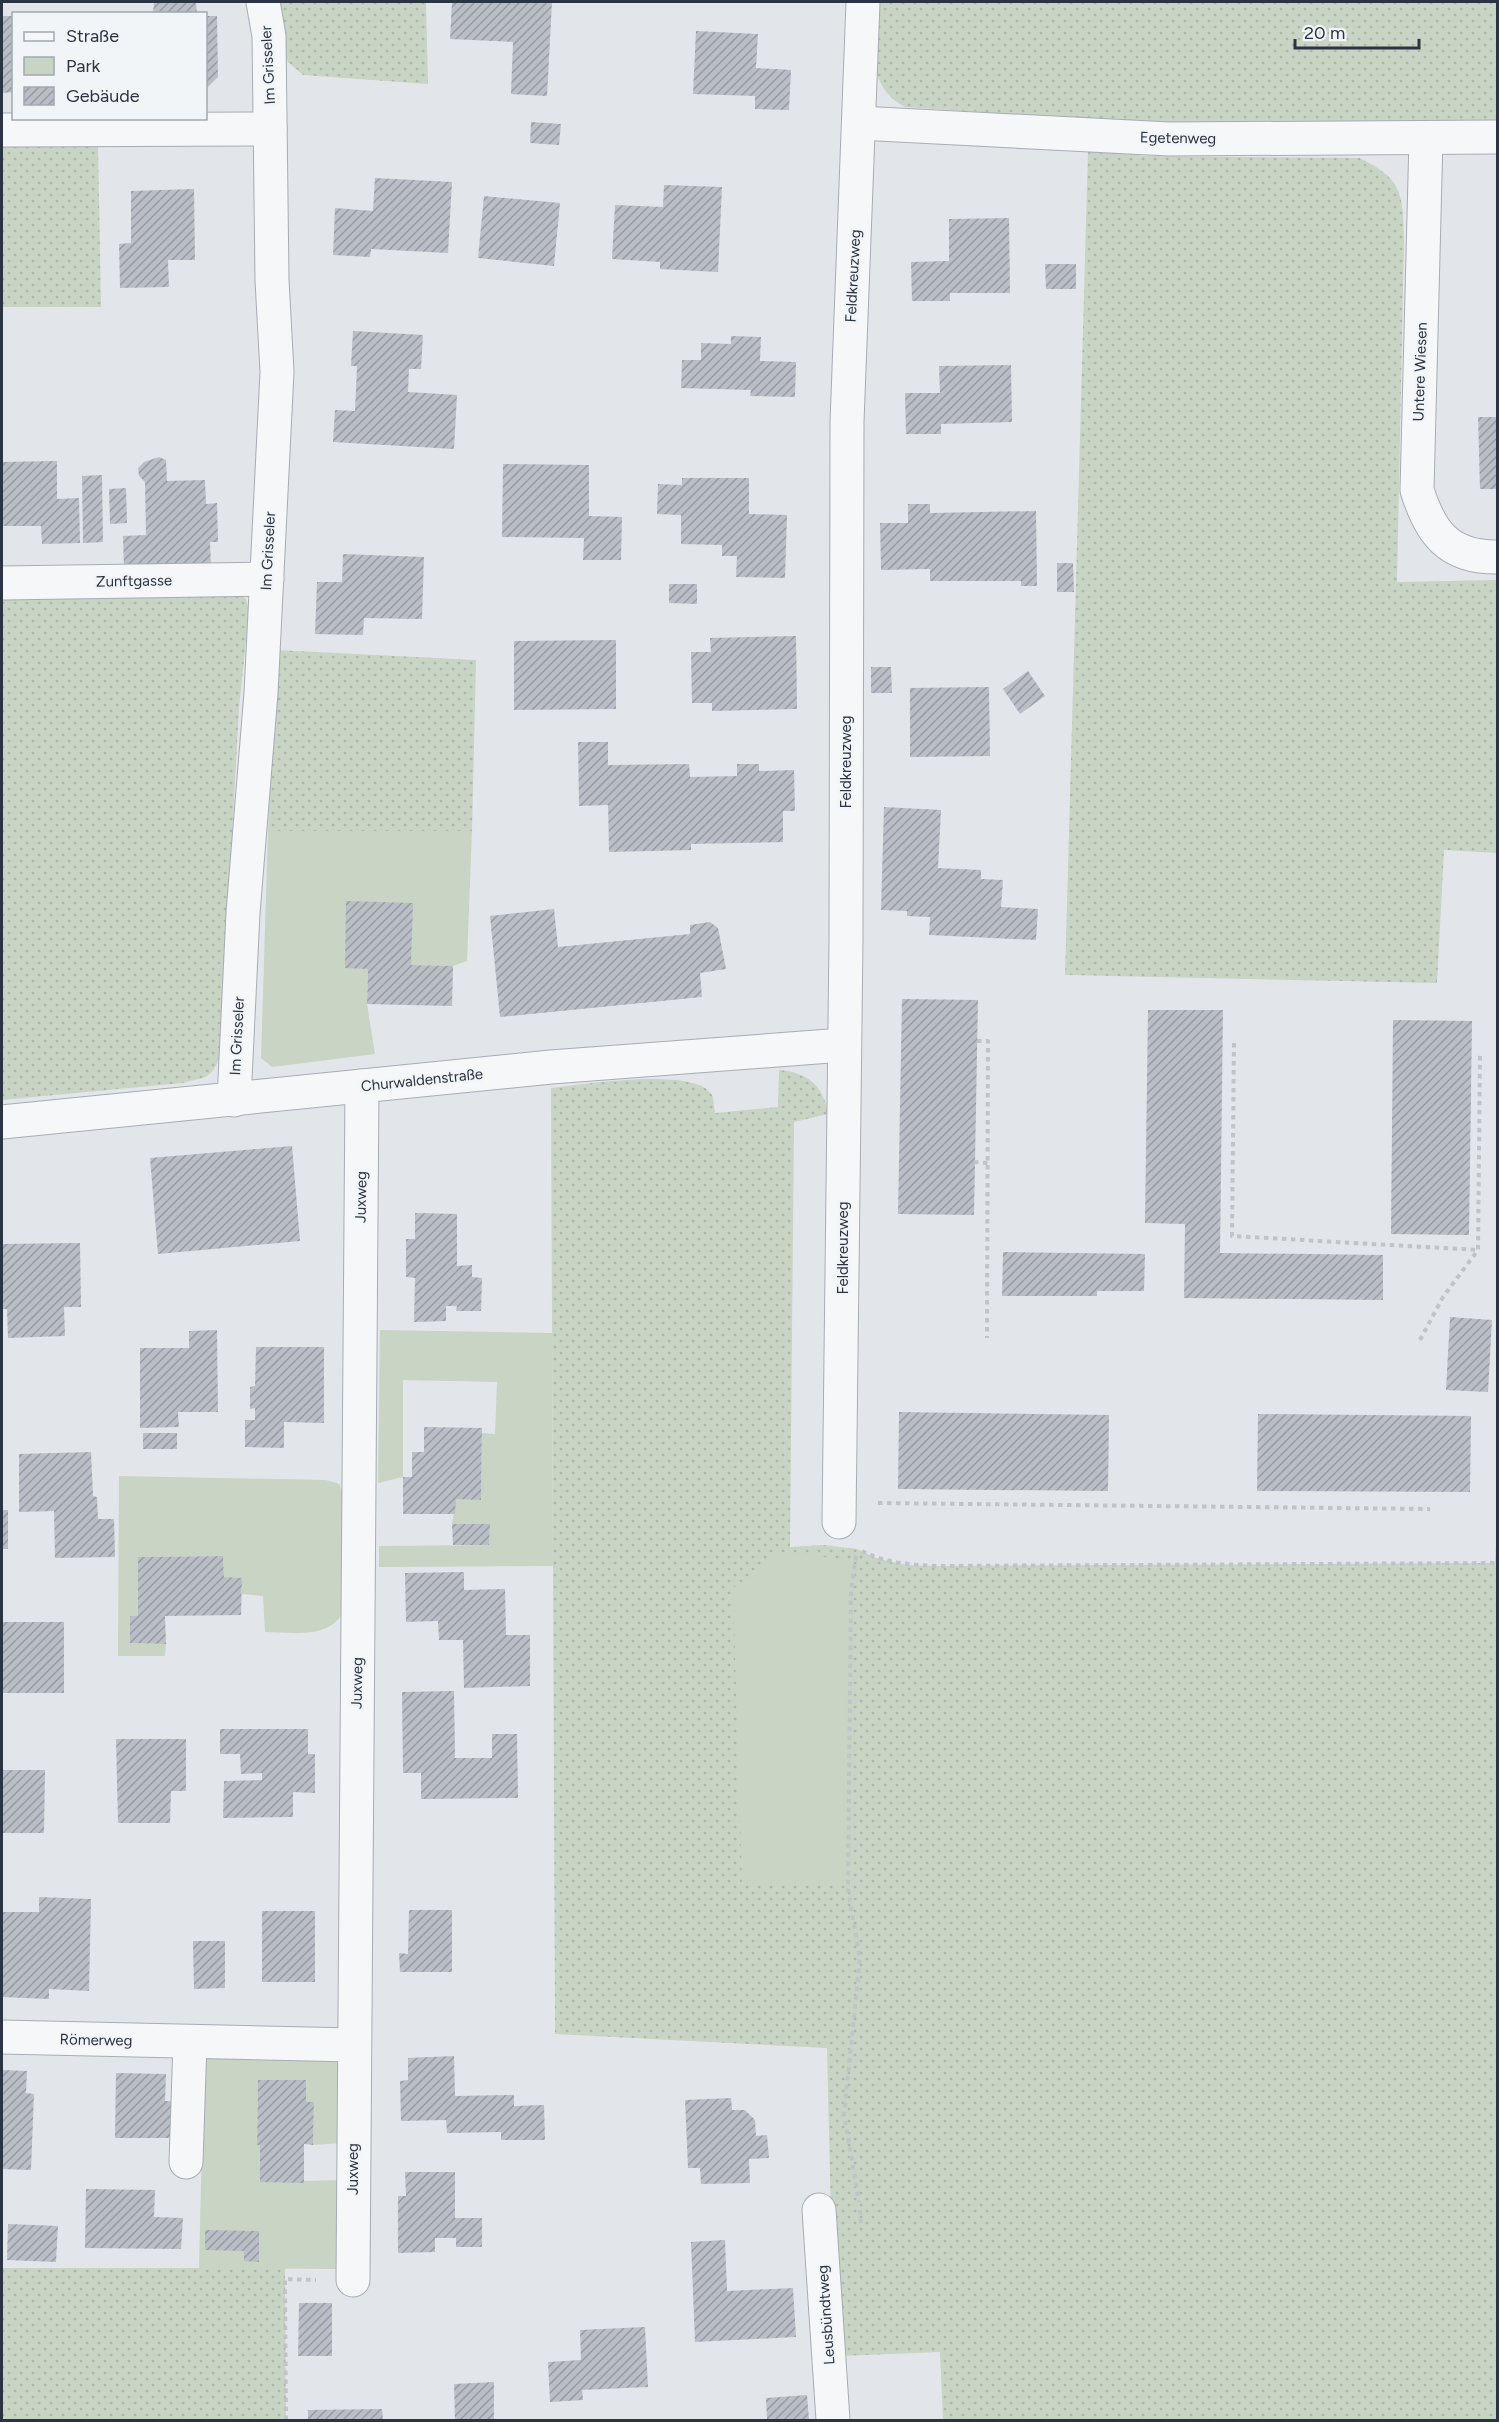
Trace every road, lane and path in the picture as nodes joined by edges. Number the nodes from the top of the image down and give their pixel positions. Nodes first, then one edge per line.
1 (263, 2) edge
2 (863, 2) edge
3 (859, 123) junction
4 (270, 129) junction
5 (2, 130) edge
6 (1497, 137) edge
7 (1426, 138) junction
8 (1497, 557) edge
9 (267, 579) junction
10 (2, 583) edge
11 (977, 1041) dead end
12 (1234, 1043) dead end
13 (843, 1045) junction
14 (1480, 1054) dead end
15 (362, 1086) junction
16 (234, 1100) junction
17 (2, 1122) edge
18 (974, 1162) dead end
19 (988, 1163) junction
20 (1478, 1250) junction
21 (987, 1338) dead end
22 (1420, 1340) dead end
23 (1430, 1509) dead end
24 (839, 1512) joint
25 (1497, 1563) edge
26 (2, 2037) edge
27 (190, 2042) junction
28 (353, 2045) junction
29 (186, 2162) dead end
30 (819, 2210) dead end
31 (860, 2235) dead end
32 (353, 2280) joint
33 (286, 2421) edge
34 (833, 2421) edge

1 - 4 street, Im Grisseler
2 - 3 street, Feldkreuzweg
3 - 7 street, Egetenweg
3 - 13 street, Feldkreuzweg
4 - 5 street
4 - 9 street, Im Grisseler
6 - 7 street, Egetenweg
7 - 8 street, Untere Wiesen
9 - 10 street, Zunftgasse
9 - 16 street, Im Grisseler
11 - 19 path
12 - 20 path
13 - 15 street, Churwaldenstraße
13 - 24 street, Feldkreuzweg
14 - 20 path
15 - 16 street, Churwaldenstraße
15 - 28 street, Juxweg
16 - 17 street, Churwaldenstraße
18 - 19 path
19 - 21 path
20 - 22 path
23 - 24 path
25 - 31 path
26 - 27 street, Römerweg
27 - 28 street, Römerweg
27 - 29 street
28 - 32 street, Juxweg
30 - 34 street, Leusbündtweg
32 - 33 path

